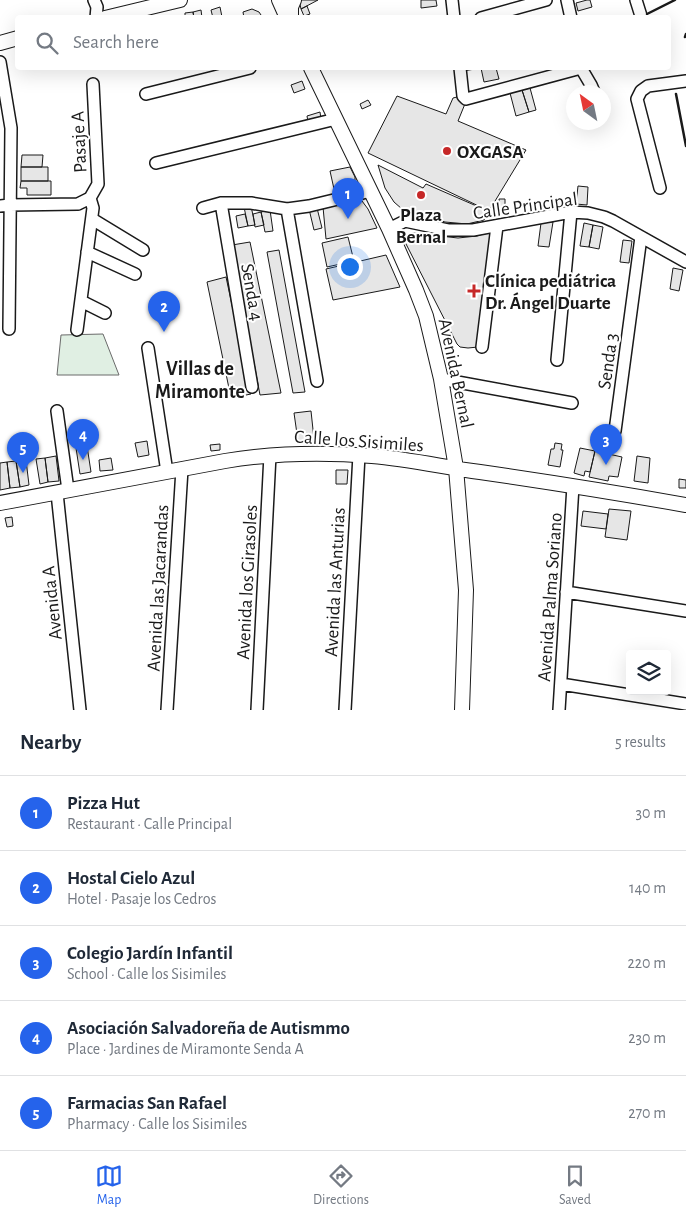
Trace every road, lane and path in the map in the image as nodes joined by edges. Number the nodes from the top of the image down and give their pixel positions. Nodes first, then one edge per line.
1 (94, 0) edge
2 (151, 0) edge
3 (279, 0) edge
4 (294, 0) edge
5 (452, 0) edge
6 (546, 0) edge
7 (567, 0) edge
8 (636, 0) edge
9 (173, 2) edge
10 (96, 15) edge
11 (119, 15) edge
12 (287, 15) edge
13 (290, 15) edge
14 (454, 15) edge
15 (492, 15) edge
16 (571, 15) edge
17 (641, 15) edge
18 (15, 39) edge
19 (0, 43) edge
20 (0, 62) edge
21 (242, 70) edge
22 (312, 70) edge
23 (460, 70) edge
24 (574, 70) edge
25 (582, 70) edge
26 (686, 81) edge
27 (93, 84) dead end
28 (591, 85) edge
29 (146, 94) dead end
30 (336, 119) junction
31 (156, 163) dead end
32 (660, 188) dead end
33 (371, 191) junction
34 (90, 198) junction
35 (221, 203) junction
36 (5, 206) edge
37 (203, 208) dead end
38 (287, 208) junction
39 (571, 212) junction
40 (92, 219) junction
41 (497, 226) junction
42 (389, 229) junction
43 (641, 236) junction
44 (143, 250) dead end
45 (87, 252) junction
46 (686, 262) edge
47 (134, 274) dead end
48 (4, 287) edge
49 (81, 302) junction
50 (105, 314) dead end
51 (9, 329) dead end
52 (77, 330) dead end
53 (482, 347) dead end
54 (148, 348) dead end
55 (556, 360) dead end
56 (442, 380) junction
57 (317, 381) dead end
58 (252, 387) dead end
59 (572, 403) dead end
60 (58, 411) dead end
61 (615, 432) dead end
62 (270, 455) junction
63 (359, 455) junction
64 (456, 468) junction
65 (182, 469) junction
66 (167, 472) junction
67 (573, 486) junction
68 (63, 492) junction
69 (0, 504) edge
70 (686, 505) edge
71 (566, 592) junction
72 (686, 611) edge
73 (561, 684) junction
74 (686, 704) edge
75 (80, 710) edge
76 (167, 710) edge
77 (257, 710) edge
78 (345, 710) edge
79 (462, 710) edge
80 (559, 710) edge

1 - 10 street
2 - 9 street
3 - 12 main road
4 - 13 main road
5 - 14 street
6 - 15 street
7 - 16 street
8 - 17 street
9 - 11 main road
18 - 19 main road
20 - 36 street
21 - 29 street
22 - 30 main road, Avenida Bernal
23 - 24 street
25 - 28 street
26 - 32 street
27 - 34 street, Pasaje A
30 - 31 street
30 - 33 main road, Avenida Bernal
33 - 38 street
33 - 42 main road, Avenida Bernal
34 - 36 street
34 - 40 street
35 - 37 street
35 - 38 street
35 - 58 street, Senda 4
36 - 48 street
38 - 57 street
39 - 41 street, Calle Principal
39 - 43 street, Calle Principal
39 - 55 street
40 - 44 street
40 - 45 street
41 - 42 street, Calle Principal
41 - 53 street
42 - 56 main road, Avenida Bernal
43 - 46 street, Calle Principal
43 - 61 street, Senda 3
45 - 47 street
45 - 49 street
48 - 51 street
49 - 50 street
49 - 52 street
54 - 66 street
56 - 59 street
56 - 64 main road, Avenida Bernal
60 - 68 street, Avenida A
62 - 63 main road, Calle los Sisimiles
62 - 65 main road, Calle los Sisimiles
62 - 77 street, Avenida los Girasoles
63 - 64 main road, Calle los Sisimiles
63 - 78 street, Avenida las Anturias
64 - 67 main road, Calle los Sisimiles
64 - 79 main road, Avenida Bernal
65 - 66 main road, Calle los Sisimiles
65 - 76 street, Avenida las Jacarandas
66 - 68 main road, Calle los Sisimiles
67 - 70 main road, Calle los Sisimiles
67 - 71 street, Avenida Palma Soriano
68 - 69 main road, Calle los Sisimiles
68 - 75 street, Avenida A
71 - 72 street
71 - 73 street, Avenida Palma Soriano
73 - 74 street
73 - 80 street, Avenida Palma Soriano

